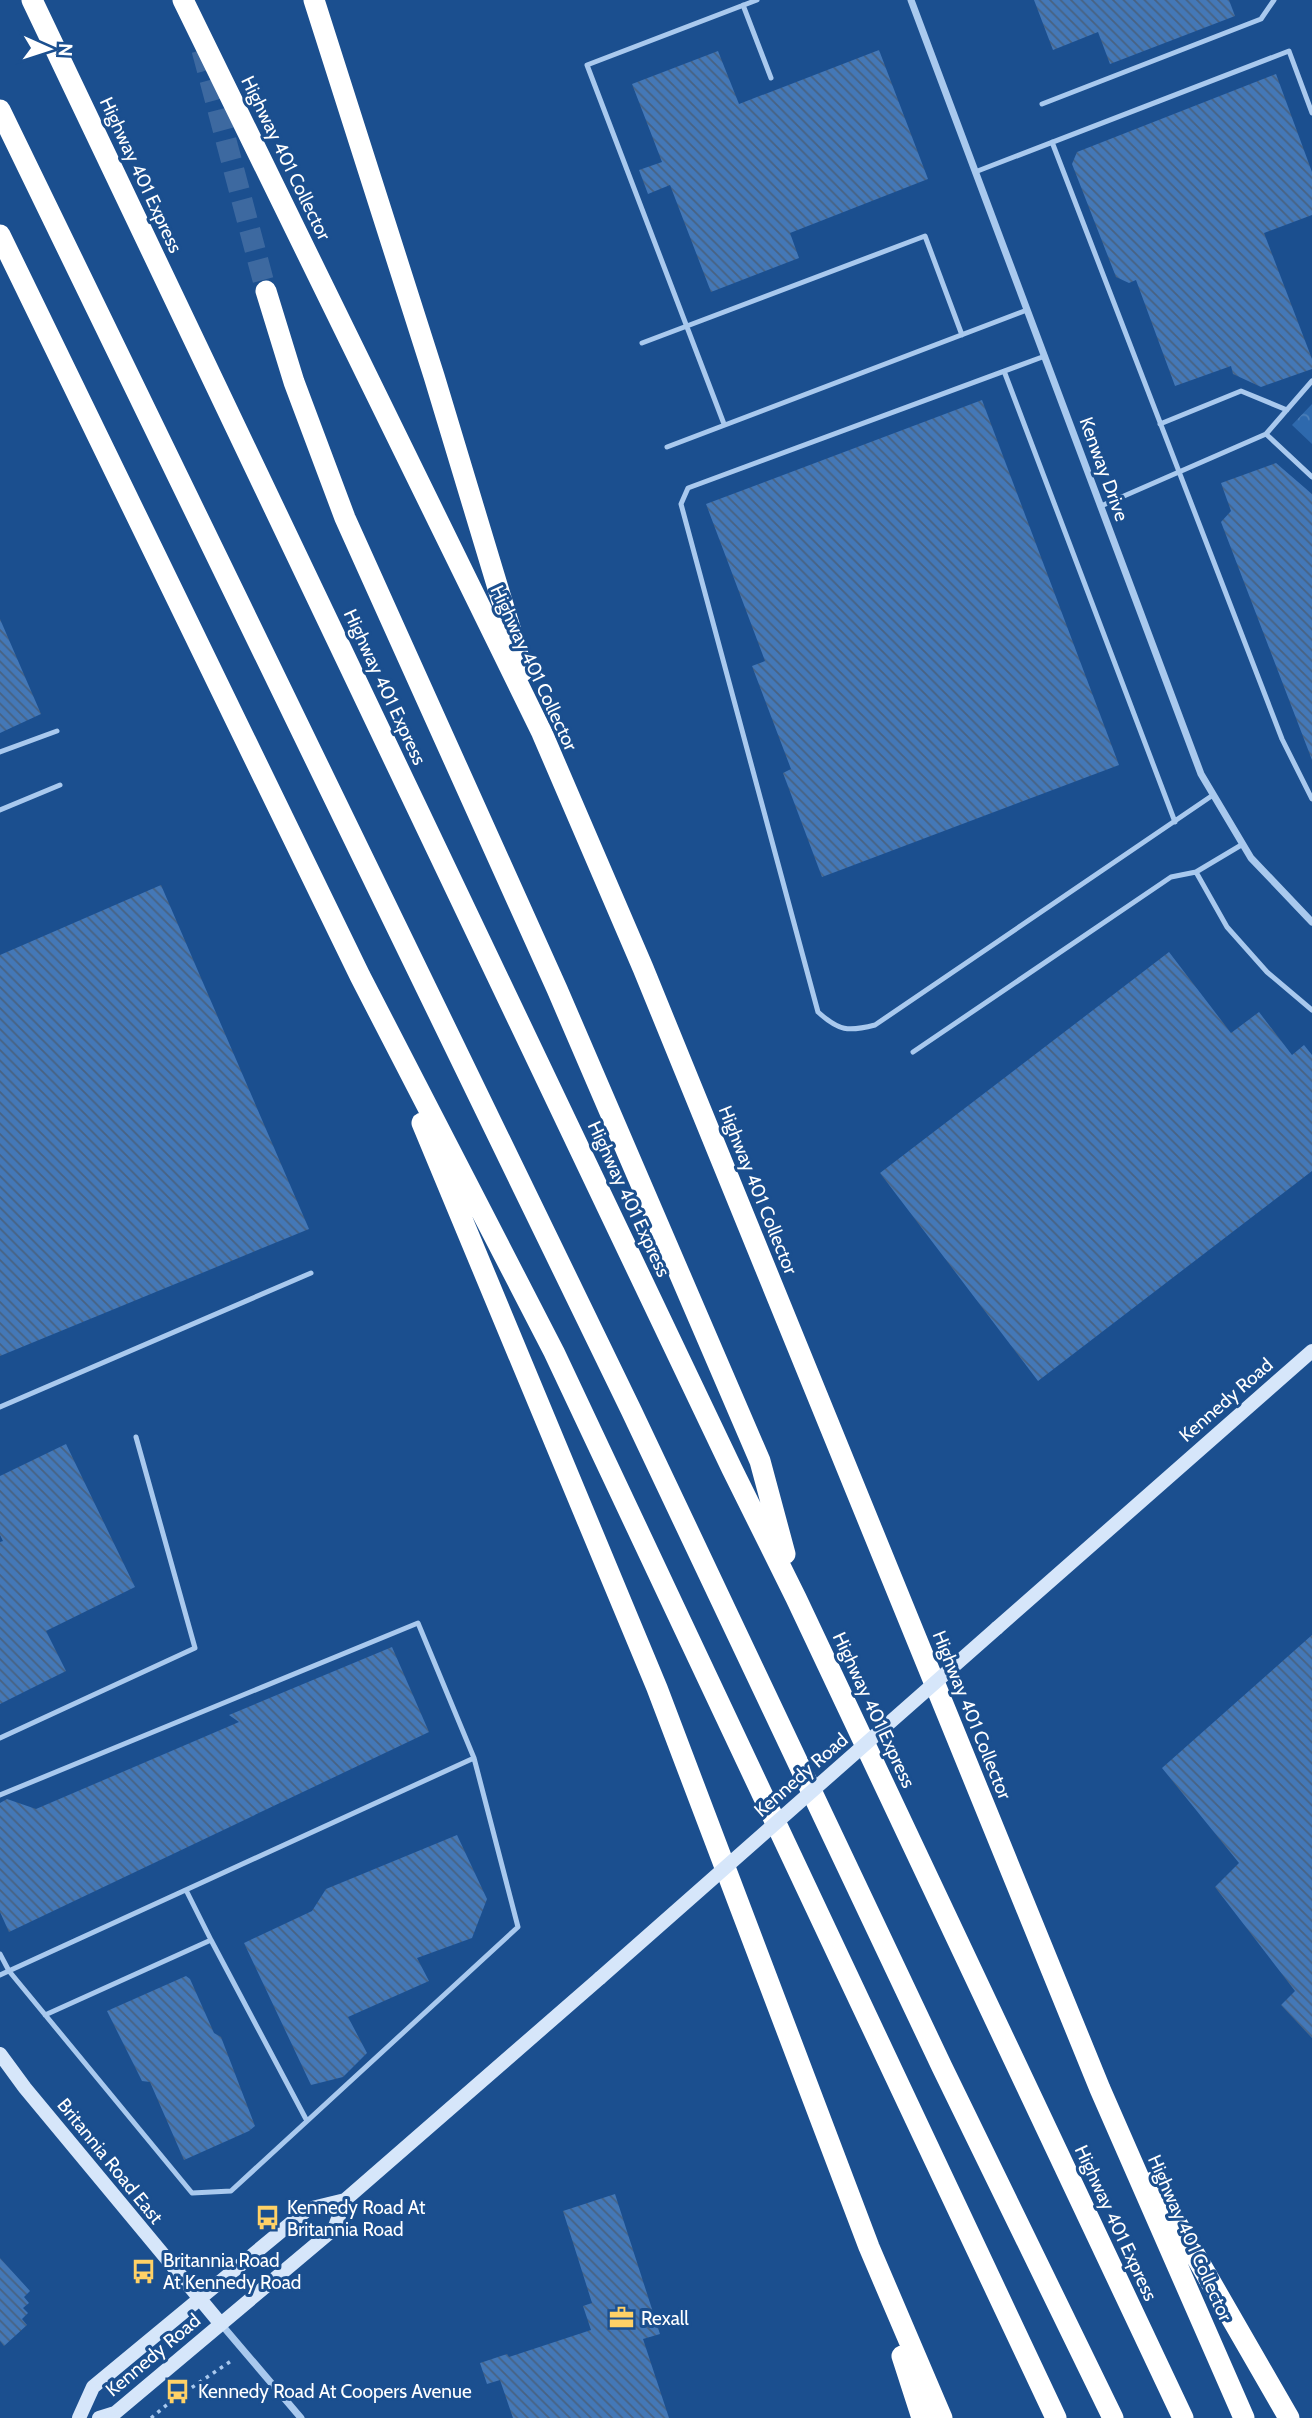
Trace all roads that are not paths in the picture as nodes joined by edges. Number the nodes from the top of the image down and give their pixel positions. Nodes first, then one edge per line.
1 (32, 0) edge
2 (183, 0) edge
3 (314, 0) edge
4 (757, 0) edge
5 (911, 0) edge
6 (1273, 0) edge
7 (743, 5) junction
8 (771, 78) dead end
9 (1042, 104) dead end
10 (0, 110) edge
11 (1312, 113) edge
12 (1052, 142) junction
13 (975, 172) junction
14 (0, 235) edge
15 (266, 291) tunnel mouth
16 (1027, 310) junction
17 (686, 327) junction
18 (962, 335) junction
19 (642, 344) dead end
20 (1045, 356) junction
21 (1004, 371) junction
22 (1312, 382) edge
23 (1287, 410) junction
24 (723, 424) junction
25 (1160, 424) junction
26 (1266, 434) junction
27 (667, 447) dead end
28 (1179, 473) junction
29 (1312, 477) edge
30 (1101, 506) junction
31 (57, 731) dead end
32 (542, 733) junction
33 (0, 752) edge
34 (61, 785) dead end
35 (1213, 796) junction
36 (1312, 799) edge
37 (0, 810) edge
38 (1175, 822) junction
39 (1243, 845) junction
40 (1196, 872) junction
41 (1312, 922) edge
42 (360, 976) junction
43 (1312, 1010) edge
44 (913, 1052) dead end
45 (311, 1273) dead end
46 (1312, 1350) edge
47 (0, 1407) edge
48 (136, 1437) dead end
49 (796, 1598) junction
50 (0, 1738) edge
51 (474, 1758) junction
52 (0, 1794) edge
53 (186, 1890) junction
54 (211, 1940) junction
55 (0, 1954) edge
56 (9, 1971) junction
57 (0, 1975) edge
58 (45, 2015) junction
59 (0, 2054) edge
60 (1100, 2089) junction
61 (307, 2121) junction
62 (345, 2200) junction
63 (869, 2247) junction
64 (200, 2299) junction
65 (220, 2323) junction
66 (79, 2418) edge
67 (99, 2418) edge
68 (301, 2418) edge
69 (922, 2418) edge
70 (942, 2418) edge
71 (1056, 2418) edge
72 (1113, 2418) edge
73 (1183, 2418) edge
74 (1244, 2418) edge
75 (1289, 2418) edge

1 - 49 highway, Highway 401 Express
2 - 32 highway, Highway 401 Collector
3 - 32 highway
4 - 7 lane
5 - 13 street, Kenway Drive
6 - 9 lane
7 - 8 lane
7 - 17 lane
10 - 72 highway
11 - 12 lane
12 - 13 lane
12 - 25 lane
13 - 16 street, Kenway Drive
14 - 42 highway
15 - 49 highway
16 - 18 lane
16 - 20 street, Kenway Drive
17 - 18 lane
17 - 19 lane
17 - 24 lane
18 - 24 lane
20 - 21 lane
20 - 30 street, Kenway Drive
21 - 38 lane
21 - 38 lane
22 - 23 lane
23 - 25 lane
23 - 26 lane
24 - 27 lane
25 - 28 lane
26 - 28 lane
26 - 29 lane
28 - 30 lane
28 - 36 lane
30 - 35 street, Kenway Drive
31 - 33 lane
32 - 60 highway, Highway 401 Collector
34 - 37 lane
35 - 38 lane
35 - 39 street, Kenway Drive
39 - 40 lane
39 - 41 street, Kenway Drive
40 - 43 lane
40 - 44 lane
42 - 63 highway
42 - 71 highway
45 - 47 lane
46 - 62 main road, Kennedy Road, bridge
48 - 50 lane
49 - 73 highway, Highway 401 Express
51 - 52 lane
51 - 53 lane
51 - 61 lane
53 - 54 lane
53 - 56 lane
54 - 58 lane
54 - 61 lane
55 - 56 lane
56 - 57 lane
56 - 58 lane
58 - 61 lane
59 - 64 main road, Britannia Road East
60 - 74 highway, Highway 401 Collector
60 - 75 highway
62 - 64 main road, Kennedy Road
62 - 65 main road, Kennedy Road
63 - 69 highway
63 - 70 highway
64 - 65 main road, Britannia Road East
64 - 66 main road, Kennedy Road
65 - 67 main road, Kennedy Road
65 - 68 street

